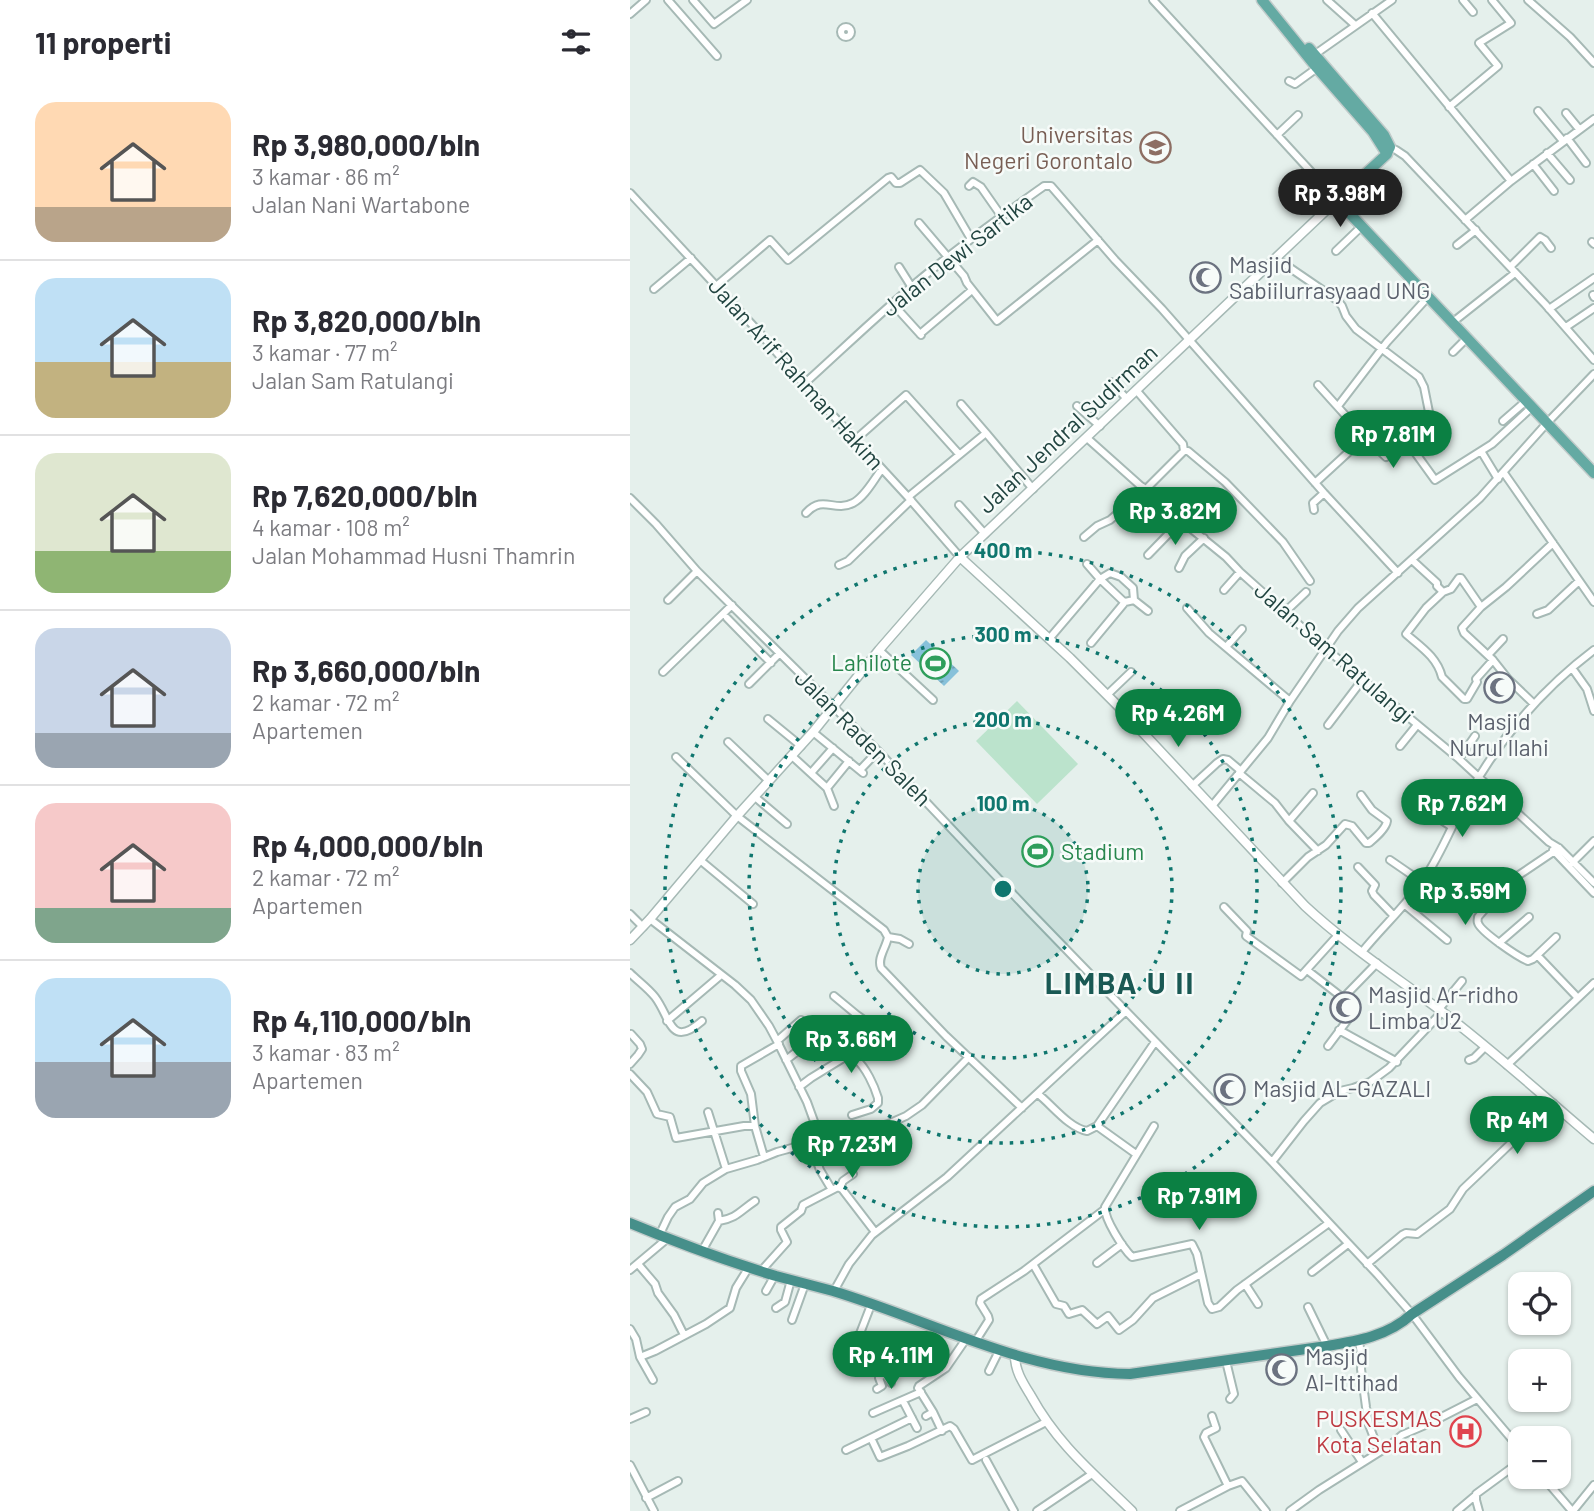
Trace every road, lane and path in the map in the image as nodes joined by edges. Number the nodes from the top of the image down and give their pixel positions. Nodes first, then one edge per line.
1 (646, 0) edge
2 (668, 0) edge
3 (693, 0) edge
4 (1153, 0) edge
5 (1262, 0) edge
6 (1270, 0) edge
7 (1327, 0) edge
8 (1463, 0) edge
9 (1492, 0) edge
10 (1528, 0) edge
11 (742, 1) edge
12 (1387, 1) edge
13 (1473, 12) dead end
14 (1372, 13) junction
15 (630, 15) edge
16 (1355, 25) junction
17 (1310, 53) junction
18 (717, 56) dead end
19 (1594, 63) edge
20 (1317, 68) junction
21 (1289, 80) dead end
22 (1449, 107) junction
23 (1538, 111) dead end
24 (1566, 113) dead end
25 (1298, 115) dead end
26 (1594, 119) edge
27 (1579, 129) junction
28 (1277, 135) junction
29 (1565, 139) junction
30 (1387, 149) junction
31 (1547, 153) junction
32 (1586, 163) dead end
33 (1533, 164) junction
34 (1570, 180) dead end
35 (1511, 181) junction
36 (969, 186) dead end
37 (1554, 191) dead end
38 (630, 193) edge
39 (1337, 200) junction
40 (1002, 217) junction
41 (1465, 220) junction
42 (919, 223) dead end
43 (1362, 226) junction
44 (1476, 230) junction
45 (971, 239) junction
46 (1098, 240) junction
47 (1457, 245) dead end
48 (1551, 248) dead end
49 (1336, 251) dead end
50 (947, 257) junction
51 (691, 258) junction
52 (1277, 259) junction
53 (899, 267) dead end
54 (1512, 270) junction
55 (1594, 278) edge
56 (911, 286) junction
57 (715, 287) junction
58 (654, 289) dead end
59 (972, 289) junction
60 (1428, 297) junction
61 (892, 303) junction
62 (1594, 308) edge
63 (1549, 309) junction
64 (1453, 322) junction
65 (1566, 327) junction
66 (1467, 338) junction
67 (1189, 342) junction
68 (1381, 349) junction
69 (1453, 352) dead end
70 (1594, 360) edge
71 (1594, 374) edge
72 (1111, 382) dead end
73 (804, 384) junction
74 (1318, 385) dead end
75 (1136, 390) junction
76 (1127, 399) junction
77 (961, 404) dead end
78 (1529, 404) junction
79 (1077, 406) dead end
80 (1338, 406) junction
81 (1503, 421) dead end
82 (1547, 423) junction
83 (1100, 426) junction
84 (986, 433) junction
85 (1365, 437) junction
86 (1087, 438) junction
87 (855, 440) junction
88 (1408, 443) junction
89 (1184, 451) junction
90 (1481, 451) junction
91 (959, 454) junction
92 (882, 469) junction
93 (1594, 473) edge
94 (1501, 476) junction
95 (1315, 483) junction
96 (1144, 488) junction
97 (1033, 489) junction
98 (1324, 493) junction
99 (630, 498) edge
100 (910, 499) junction
101 (959, 505) dead end
102 (1314, 510) dead end
103 (806, 513) dead end
104 (1182, 520) junction
105 (985, 534) junction
106 (1084, 537) dead end
107 (1204, 538) junction
108 (1553, 544) junction
109 (1148, 555) dead end
110 (960, 557) junction
111 (1412, 560) junction
112 (1087, 564) dead end
113 (839, 565) dead end
114 (1179, 568) dead end
115 (697, 571) junction
116 (1240, 572) junction
117 (1398, 573) junction
118 (1100, 579) junction
119 (1310, 581) dead end
120 (1579, 581) junction
121 (1224, 590) dead end
122 (1307, 592) dead end
123 (1443, 592) junction
124 (668, 600) dead end
125 (1134, 600) junction
126 (1125, 602) junction
127 (1594, 602) edge
128 (732, 605) junction
129 (1481, 607) junction
130 (1187, 608) dead end
131 (1147, 611) dead end
132 (1286, 611) junction
133 (1537, 614) dead end
134 (727, 618) dead end
135 (1242, 629) dead end
136 (1049, 639) junction
137 (1503, 639) dead end
138 (1091, 643) dead end
139 (1226, 647) junction
140 (1325, 648) junction
141 (879, 650) junction
142 (1594, 650) edge
143 (779, 654) junction
144 (1491, 657) junction
145 (771, 663) junction
146 (1572, 668) junction
147 (663, 672) dead end
148 (1131, 672) dead end
149 (1363, 679) junction
150 (749, 684) dead end
151 (1107, 695) junction
152 (933, 700) dead end
153 (1290, 701) junction
154 (1534, 704) junction
155 (832, 706) junction
156 (1594, 711) edge
157 (768, 719) dead end
158 (1328, 725) dead end
159 (1417, 725) junction
160 (813, 732) junction
161 (1475, 736) dead end
162 (727, 741) dead end
163 (801, 746) junction
164 (1400, 746) dead end
165 (833, 748) junction
166 (878, 751) junction
167 (792, 756) junction
168 (676, 757) dead end
169 (1459, 759) junction
170 (849, 761) junction
171 (1240, 772) junction
172 (811, 773) junction
173 (1480, 777) junction
174 (769, 780) junction
175 (1192, 786) junction
176 (827, 788) junction
177 (1313, 793) dead end
178 (1361, 795) dead end
179 (755, 797) junction
180 (834, 806) dead end
181 (1212, 806) junction
182 (1431, 813) dead end
183 (737, 816) junction
184 (1289, 821) junction
185 (787, 824) dead end
186 (1452, 827) junction
187 (1594, 841) edge
188 (1318, 850) junction
189 (1557, 850) junction
190 (700, 860) junction
191 (1390, 860) dead end
192 (1570, 864) junction
193 (1357, 867) dead end
194 (1422, 882) junction
195 (1282, 883) junction
196 (1594, 883) edge
197 (1594, 893) edge
198 (753, 904) dead end
199 (1405, 905) junction
200 (1224, 907) dead end
201 (630, 914) edge
202 (1394, 916) junction
203 (1529, 917) dead end
204 (650, 919) junction
205 (643, 927) junction
206 (1338, 935) junction
207 (1556, 936) dead end
208 (888, 937) junction
209 (630, 940) edge
210 (1447, 940) dead end
211 (1499, 943) junction
212 (909, 944) dead end
213 (1362, 952) junction
214 (1537, 955) junction
215 (1377, 963) junction
216 (1307, 970) junction
217 (630, 973) edge
218 (720, 976) junction
219 (1462, 981) dead end
220 (1594, 983) edge
221 (835, 996) dead end
222 (1343, 998) junction
223 (1578, 998) junction
224 (1440, 1010) junction
225 (1125, 1012) junction
226 (857, 1014) junction
227 (801, 1020) dead end
228 (667, 1021) junction
229 (702, 1021) dead end
230 (1339, 1030) junction
231 (631, 1034) edge
232 (835, 1040) junction
233 (778, 1042) junction
234 (1155, 1042) junction
235 (1328, 1046) dead end
236 (1485, 1047) junction
237 (895, 1049) dead end
238 (850, 1054) junction
239 (969, 1057) junction
240 (786, 1059) junction
241 (1469, 1060) dead end
242 (1397, 1062) junction
243 (630, 1064) edge
244 (1507, 1065) junction
245 (630, 1074) edge
246 (799, 1087) junction
247 (1038, 1094) junction
248 (1553, 1103) junction
249 (1021, 1108) junction
250 (708, 1112) dead end
251 (852, 1115) dead end
252 (755, 1126) junction
253 (1097, 1126) junction
254 (1154, 1126) dead end
255 (713, 1133) junction
256 (819, 1135) junction
257 (1594, 1139) edge
258 (810, 1143) junction
259 (1136, 1154) junction
260 (764, 1157) junction
261 (1272, 1162) junction
262 (726, 1169) junction
263 (853, 1174) dead end
264 (840, 1188) junction
265 (832, 1190) junction
266 (1594, 1191) edge
267 (1594, 1196) edge
268 (755, 1201) dead end
269 (1104, 1210) junction
270 (630, 1223) edge
271 (1329, 1223) junction
272 (875, 1232) junction
273 (664, 1237) junction
274 (1122, 1244) junction
275 (1348, 1244) junction
276 (1523, 1244) junction
277 (702, 1251) junction
278 (1097, 1263) dead end
279 (638, 1264) junction
280 (1033, 1264) junction
281 (1367, 1264) junction
282 (749, 1267) junction
283 (630, 1270) edge
284 (761, 1271) junction
285 (1312, 1272) dead end
286 (1202, 1274) junction
287 (775, 1275) junction
288 (792, 1280) junction
289 (805, 1284) junction
290 (1245, 1284) junction
291 (766, 1291) dead end
292 (834, 1292) junction
293 (1258, 1304) dead end
294 (871, 1305) junction
295 (1308, 1307) dead end
296 (776, 1308) dead end
297 (1410, 1318) junction
298 (792, 1320) dead end
299 (630, 1329) edge
300 (684, 1335) junction
301 (856, 1340) junction
302 (971, 1340) junction
303 (1359, 1341) junction
304 (1327, 1346) junction
305 (846, 1350) dead end
306 (999, 1351) junction
307 (1015, 1356) junction
308 (640, 1357) junction
309 (1226, 1361) junction
310 (989, 1371) dead end
311 (884, 1374) junction
312 (653, 1380) dead end
313 (891, 1383) dead end
314 (877, 1389) dead end
315 (921, 1392) junction
316 (1230, 1399) dead end
317 (1477, 1399) junction
318 (903, 1401) junction
319 (646, 1412) dead end
320 (873, 1413) dead end
321 (1212, 1416) dead end
322 (912, 1418) junction
323 (630, 1419) edge
324 (1045, 1422) junction
325 (917, 1428) dead end
326 (1341, 1430) dead end
327 (942, 1431) junction
328 (1508, 1435) edge
329 (871, 1438) junction
330 (846, 1450) dead end
331 (1379, 1451) junction
332 (986, 1460) dead end
333 (1362, 1462) junction
334 (630, 1465) edge
335 (1508, 1470) edge
336 (1092, 1474) junction
337 (678, 1481) dead end
338 (1594, 1485) edge
339 (1228, 1486) junction
340 (1553, 1489) edge
341 (1476, 1495) junction
342 (646, 1498) junction
343 (654, 1511) edge
344 (1014, 1511) edge
345 (1037, 1511) edge
346 (1132, 1511) edge
347 (1180, 1511) edge
348 (1266, 1511) edge
349 (1290, 1511) edge
350 (1457, 1511) edge
351 (1479, 1511) edge
352 (1572, 1511) edge

1 - 15 street
2 - 18 street
3 - 11 street
4 - 28 street
5 - 17 main road
6 - 17 main road
7 - 16 street
8 - 13 street
9 - 22 street
10 - 19 street
12 - 14 street
14 - 16 street
14 - 22 street
16 - 17 street
17 - 20 main road
17 - 30 main road
20 - 21 street
20 - 30 main road
22 - 35 street
23 - 29 street
24 - 27 street
25 - 28 street
26 - 27 street
27 - 29 street
28 - 39 street
29 - 31 street
29 - 32 street
30 - 39 main road, Jalan Jendral Sudirman
30 - 41 street
31 - 33 street
31 - 34 street
33 - 35 street
33 - 37 street
35 - 41 street
36 - 40 street
38 - 51 street, Jalan Arif Rahman Hakim
39 - 43 main road
39 - 52 street, Jalan Jendral Sudirman
40 - 45 street, Jalan Dewi Sartika
40 - 46 street, Jalan Dewi Sartika
41 - 44 street
42 - 50 street
43 - 49 street
43 - 60 main road
44 - 47 street
44 - 54 street
45 - 50 street, Jalan Dewi Sartika
45 - 57 street
46 - 59 street
46 - 67 street, Jalan Dewi Sartika
48 - 54 street
50 - 56 street, Jalan Dewi Sartika
50 - 59 street
51 - 57 street, Jalan Arif Rahman Hakim
51 - 58 street
52 - 67 street, Jalan Jendral Sudirman
52 - 68 street
53 - 56 street
54 - 63 street
54 - 64 street
55 - 63 street
56 - 61 street, Jalan Dewi Sartika
57 - 73 street, Jalan Arif Rahman Hakim
59 - 61 street
60 - 64 main road
60 - 68 street
61 - 73 street, Jalan Dewi Sartika
62 - 65 street
63 - 65 street
64 - 66 main road
65 - 70 street
66 - 69 street
66 - 78 main road
67 - 75 street, Jalan Jendral Sudirman
67 - 95 street, Jalan Dewi Sartika
68 - 80 street
68 - 88 street
71 - 82 street
72 - 76 street
73 - 87 street, Jalan Arif Rahman Hakim
74 - 80 street
75 - 76 street, Jalan Jendral Sudirman
75 - 89 street
76 - 83 street, Jalan Jendral Sudirman
77 - 84 street
78 - 81 street
78 - 82 main road
78 - 90 street
79 - 83 street
80 - 85 street
82 - 93 main road
82 - 94 street
83 - 86 street, Jalan Jendral Sudirman
84 - 91 street
84 - 97 street
85 - 88 street
85 - 95 street
86 - 96 street, Jalan Sam Ratulangi
86 - 97 street, Jalan Jendral Sudirman
87 - 91 street
87 - 92 street, Jalan Arif Rahman Hakim
88 - 90 street
89 - 96 street
89 - 119 street
90 - 94 street
91 - 100 street
92 - 100 street, Jalan Arif Rahman Hakim
92 - 103 street
94 - 108 street
94 - 111 street
95 - 98 street, Jalan Dewi Sartika
96 - 104 street, Jalan Sam Ratulangi
96 - 106 street
97 - 105 street, Jalan Jendral Sudirman
98 - 102 street
98 - 117 street, Jalan Dewi Sartika
99 - 115 street, Jalan Raden Saleh
100 - 110 street, Jalan Arif Rahman Hakim
100 - 113 street
101 - 105 street
104 - 107 street, Jalan Sam Ratulangi
104 - 109 street
105 - 110 street, Jalan Jendral Sudirman
107 - 114 street
107 - 116 street, Jalan Sam Ratulangi
108 - 120 street
108 - 129 street
110 - 136 street
110 - 141 street, Jalan Jendral Sudirman
111 - 117 street
111 - 123 street
112 - 118 street
115 - 124 street
115 - 128 street, Jalan Raden Saleh
116 - 121 street
116 - 132 street, Jalan Sam Ratulangi
117 - 140 street
118 - 125 street
118 - 126 street
118 - 136 street
120 - 127 street
120 - 133 street
122 - 132 street
123 - 129 street
123 - 144 street
125 - 126 street
125 - 131 street
126 - 138 street
128 - 143 street, Jalan Raden Saleh
128 - 147 street
129 - 144 street
130 - 139 street
132 - 140 street, Jalan Sam Ratulangi
134 - 145 street
135 - 139 street
136 - 151 street
137 - 144 street
139 - 153 street
140 - 149 street, Jalan Sam Ratulangi
140 - 153 street
141 - 152 street
141 - 155 street, Jalan Jendral Sudirman
142 - 146 street
143 - 145 street
143 - 155 street, Jalan Raden Saleh
144 - 154 street
145 - 150 street
146 - 154 street
146 - 156 street
148 - 151 street
149 - 158 street
149 - 159 street, Jalan Sam Ratulangi
151 - 175 street
153 - 171 street
154 - 173 street
155 - 160 street, Jalan Jendral Sudirman
155 - 166 street, Jalan Raden Saleh
157 - 163 street
159 - 164 street
159 - 169 street, Jalan Sam Ratulangi
160 - 163 street, Jalan Jendral Sudirman
160 - 165 street
161 - 169 street
162 - 174 street
163 - 167 street, Jalan Jendral Sudirman
165 - 170 street
165 - 172 street
166 - 170 street
166 - 225 street, Jalan Raden Saleh
167 - 172 street
167 - 174 street, Jalan Jendral Sudirman
168 - 183 street
169 - 173 street, Jalan Sam Ratulangi
170 - 176 street
171 - 175 street
171 - 181 street
171 - 184 street
172 - 176 street
173 - 186 street
173 - 189 street, Jalan Sam Ratulangi
174 - 179 street, Jalan Jendral Sudirman
175 - 181 street
176 - 180 street
177 - 184 street
178 - 188 street
179 - 183 street, Jalan Jendral Sudirman
179 - 185 street
181 - 195 street
182 - 186 street
183 - 190 street, Jalan Jendral Sudirman
183 - 208 street
184 - 188 street
186 - 194 street
187 - 192 street
188 - 195 street
189 - 192 street, Jalan Sam Ratulangi
189 - 211 street
190 - 198 street
190 - 204 street, Jalan Jendral Sudirman
191 - 194 street
192 - 196 street, Jalan Sam Ratulangi
192 - 197 street, Jalan Sam Ratulangi
193 - 202 street
194 - 199 street
195 - 206 street
199 - 202 street
199 - 210 street
200 - 216 street
201 - 205 street
202 - 213 street
203 - 211 street
204 - 205 street, Jalan Jendral Sudirman
204 - 218 street
205 - 209 street, Jalan Jendral Sudirman
206 - 213 street
206 - 216 street
207 - 214 street
208 - 212 street
208 - 239 street
211 - 214 street
213 - 215 street
214 - 223 street
215 - 222 street
215 - 224 street
216 - 222 street
217 - 228 street
218 - 228 street
218 - 233 street
219 - 224 street
220 - 223 street
221 - 226 street
222 - 230 street
223 - 244 street
224 - 236 street
224 - 242 street
225 - 234 street, Jalan Raden Saleh
225 - 247 street
226 - 232 street
226 - 237 street
227 - 233 street
228 - 229 street
230 - 235 street
230 - 242 street
231 - 243 street
232 - 238 street
232 - 240 street
233 - 240 street
233 - 252 street
234 - 253 street
234 - 261 street, Jalan Raden Saleh
236 - 241 street
236 - 244 street
238 - 246 street
238 - 251 street
239 - 249 street
239 - 256 street
240 - 246 street
242 - 261 street
244 - 248 street
245 - 255 street
246 - 256 street
247 - 249 street
247 - 253 street
248 - 257 street
248 - 281 street
249 - 272 street
250 - 255 street
252 - 255 street
252 - 260 street
253 - 259 street
254 - 259 street
255 - 262 street
256 - 258 street
258 - 260 street
258 - 265 street
259 - 269 street
260 - 262 street
261 - 271 street, Jalan Raden Saleh
262 - 273 street
263 - 264 street
264 - 265 street
264 - 272 street
265 - 284 street
266 - 276 highway
267 - 276 highway
268 - 277 street
269 - 274 street
269 - 280 street
270 - 273 highway
271 - 275 street, Jalan Raden Saleh
271 - 290 street
272 - 292 street
273 - 277 highway
273 - 279 street
274 - 278 street
274 - 286 street
275 - 281 street, Jalan Raden Saleh
275 - 285 street
276 - 297 highway
277 - 282 highway
279 - 283 street
279 - 300 street
280 - 286 street
280 - 302 street
281 - 297 street, Jalan Raden Saleh
282 - 284 highway
282 - 300 street
284 - 287 highway
286 - 290 street
287 - 288 highway
287 - 291 street
288 - 289 highway
288 - 296 street
289 - 292 highway
289 - 298 street
290 - 293 street
292 - 294 highway
294 - 301 street
294 - 302 highway
295 - 304 street
297 - 303 highway
297 - 317 street, Jalan Raden Saleh
299 - 308 street
300 - 308 street
301 - 305 street
301 - 311 street
302 - 306 highway
302 - 315 street
303 - 304 highway
303 - 331 street
304 - 309 highway
306 - 307 highway
306 - 310 street
307 - 309 highway
307 - 324 street
308 - 312 street
309 - 316 street
311 - 313 street
311 - 314 street
315 - 318 street
315 - 327 street
317 - 328 street, Jalan Raden Saleh
317 - 331 street
318 - 320 street
318 - 322 street
319 - 323 street
321 - 339 street
322 - 325 street
322 - 329 street
324 - 327 street
324 - 336 street
326 - 333 street
327 - 329 street
329 - 330 street
331 - 333 street
332 - 344 street
333 - 349 street
334 - 342 street
335 - 341 street
336 - 345 street
336 - 346 street
337 - 342 street
338 - 352 street
339 - 347 street
339 - 348 street
340 - 352 street
341 - 350 street
341 - 351 street
342 - 343 street

